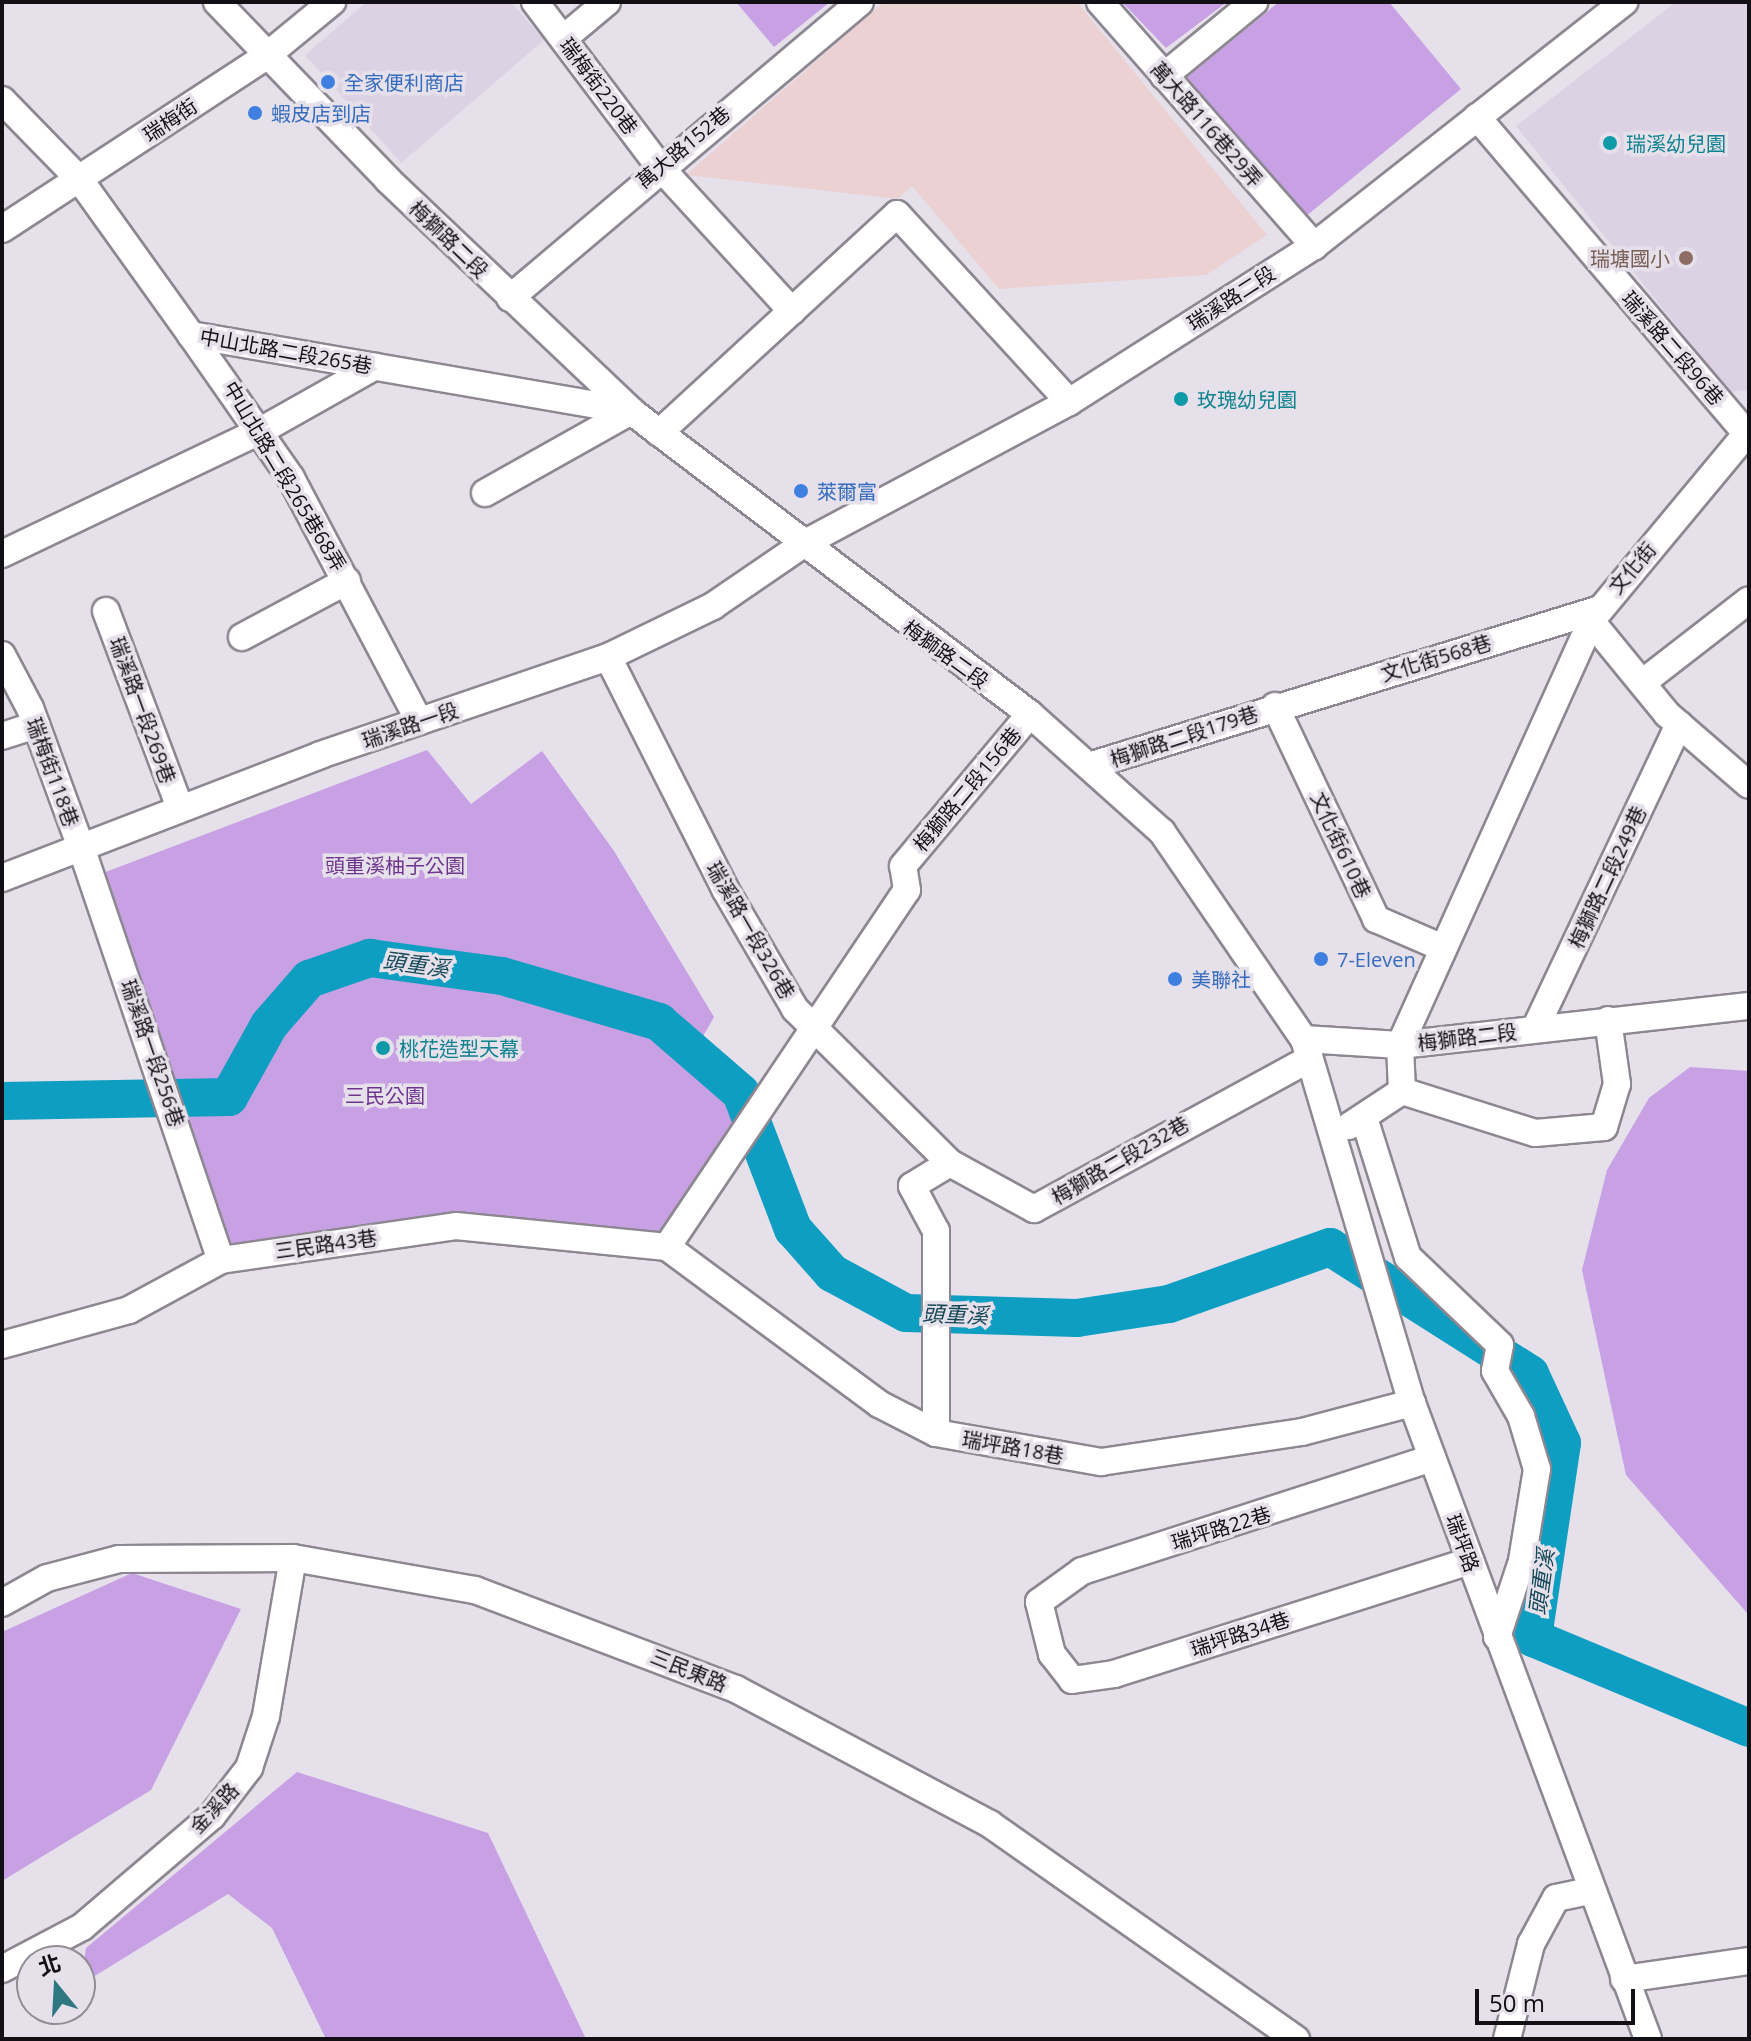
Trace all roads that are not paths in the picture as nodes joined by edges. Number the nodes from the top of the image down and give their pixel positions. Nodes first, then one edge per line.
1 (217, 2) edge
2 (332, 2) edge
3 (535, 2) edge
4 (607, 2) edge
5 (860, 2) edge
6 (1100, 2) edge
7 (1254, 2) edge
8 (1615, 5) edge
9 (564, 38) junction
10 (265, 57) junction
11 (1164, 76) junction
12 (2, 100) edge
13 (1477, 117) junction
14 (659, 166) junction
15 (80, 180) junction
16 (2, 229) edge
17 (1314, 246) junction
18 (510, 298) junction
19 (792, 311) junction
20 (191, 335) junction
21 (374, 367) junction
22 (1069, 402) junction
23 (631, 411) junction
24 (262, 430) junction
25 (659, 433) junction
26 (1744, 442) edge
27 (485, 493) dead end
28 (805, 543) junction
29 (2, 554) edge
30 (347, 581) junction
31 (1749, 600) edge
32 (106, 611) dead end
33 (1594, 616) junction
34 (242, 637) dead end
35 (2, 655) edge
36 (608, 657) junction
37 (1642, 683) junction
38 (1275, 706) junction
39 (1030, 714) junction
40 (419, 721) junction
41 (1679, 724) junction
42 (36, 725) junction
43 (2, 736) edge
44 (1092, 765) junction
45 (1744, 773) edge
46 (180, 808) junction
47 (81, 847) junction
48 (2, 878) edge
49 (1443, 948) junction
50 (1749, 1006) edge
51 (1608, 1020) junction
52 (814, 1027) junction
53 (1535, 1029) junction
54 (1400, 1045) junction
55 (1306, 1049) junction
56 (1402, 1091) junction
57 (1365, 1121) junction
58 (1329, 1131) junction
59 (950, 1163) junction
60 (667, 1247) junction
61 (221, 1260) junction
62 (2, 1345) edge
63 (1412, 1403) junction
64 (936, 1433) junction
65 (1432, 1458) junction
66 (293, 1558) junction
67 (1470, 1561) junction
68 (2, 1603) edge
69 (1043, 1624) joint
70 (1497, 1637) junction
71 (1589, 1891) junction
72 (1749, 1961) edge
73 (2, 1969) edge
74 (1624, 1979) junction
75 (1296, 2039) edge
76 (1507, 2039) edge
77 (1648, 2039) edge

1 - 10 street, 梅獅路二段
2 - 10 street, 瑞梅街
3 - 9 street, 瑞梅街220巷
4 - 9 street
5 - 14 street, 萬大路152巷
6 - 11 street, 萬大路116巷29弄
7 - 11 street
8 - 13 street, 瑞溪路二段
9 - 14 street, 瑞梅街220巷
10 - 15 street, 瑞梅街
10 - 18 street, 梅獅路二段
11 - 17 street, 萬大路116巷29弄
12 - 15 street, 中山北路二段265巷
13 - 17 street, 瑞溪路二段
13 - 26 street, 瑞溪路二段96巷
14 - 18 street, 萬大路152巷
14 - 19 street, 瑞梅街220巷
15 - 16 street, 瑞梅街
15 - 20 street, 中山北路二段265巷
17 - 22 street, 瑞溪路二段
18 - 23 street, 梅獅路二段
19 - 22 street
19 - 25 street
20 - 21 street, 中山北路二段265巷
20 - 24 street, 中山北路二段265巷68弄
21 - 23 street, 中山北路二段265巷
21 - 24 street
22 - 28 street, 瑞溪路二段
23 - 25 street, 梅獅路二段
23 - 27 street
24 - 29 street
24 - 30 street, 中山北路二段265巷68弄
25 - 28 street, 梅獅路二段
26 - 33 street, 文化街
28 - 36 street, 瑞溪路一段
28 - 39 street, 梅獅路二段
30 - 34 street, 中山北路二段265巷68弄
30 - 40 street, 中山北路二段265巷68弄
31 - 37 street
32 - 46 street, 瑞溪路一段269巷
33 - 37 street
33 - 38 street, 文化街568巷
33 - 49 street, 文化街
35 - 42 street, 瑞梅街118巷
36 - 40 street, 瑞溪路一段
36 - 52 street, 瑞溪路一段326巷
37 - 41 street
38 - 44 street, 梅獅路二段179巷
38 - 49 street, 文化街610巷
39 - 44 street, 梅獅路二段
39 - 52 street, 梅獅路二段156巷
40 - 46 street, 瑞溪路一段
41 - 45 street
41 - 53 street, 梅獅路二段249巷
42 - 43 street
42 - 47 street, 瑞梅街118巷
44 - 55 street, 梅獅路二段
46 - 47 street, 瑞溪路一段
47 - 48 street, 瑞溪路一段
47 - 61 street, 瑞溪路一段256巷
49 - 54 street, 文化街
50 - 51 street, 梅獅路二段
51 - 53 street, 梅獅路二段
51 - 56 street
52 - 59 street, 瑞溪路一段326巷
52 - 60 street, 梅獅路二段156巷
53 - 54 street, 梅獅路二段
54 - 55 street, 梅獅路二段
54 - 56 street
55 - 58 street, 瑞坪路
55 - 59 street, 梅獅路二段232巷
56 - 57 street
57 - 58 street
57 - 70 street
58 - 63 street, 瑞坪路
59 - 64 street
60 - 61 street, 三民路43巷
60 - 64 street, 瑞坪路18巷
61 - 62 street, 三民路43巷
63 - 64 street, 瑞坪路18巷
63 - 65 street, 瑞坪路
65 - 67 street, 瑞坪路
65 - 69 street, 瑞坪路22巷
66 - 68 street, 三民東路
66 - 73 street, 金溪路
66 - 75 street, 三民東路
67 - 69 street, 瑞坪路34巷
67 - 70 street, 瑞坪路
70 - 71 street, 瑞坪路
71 - 74 street, 瑞坪路
71 - 76 street
72 - 74 street
74 - 77 street, 瑞坪路

